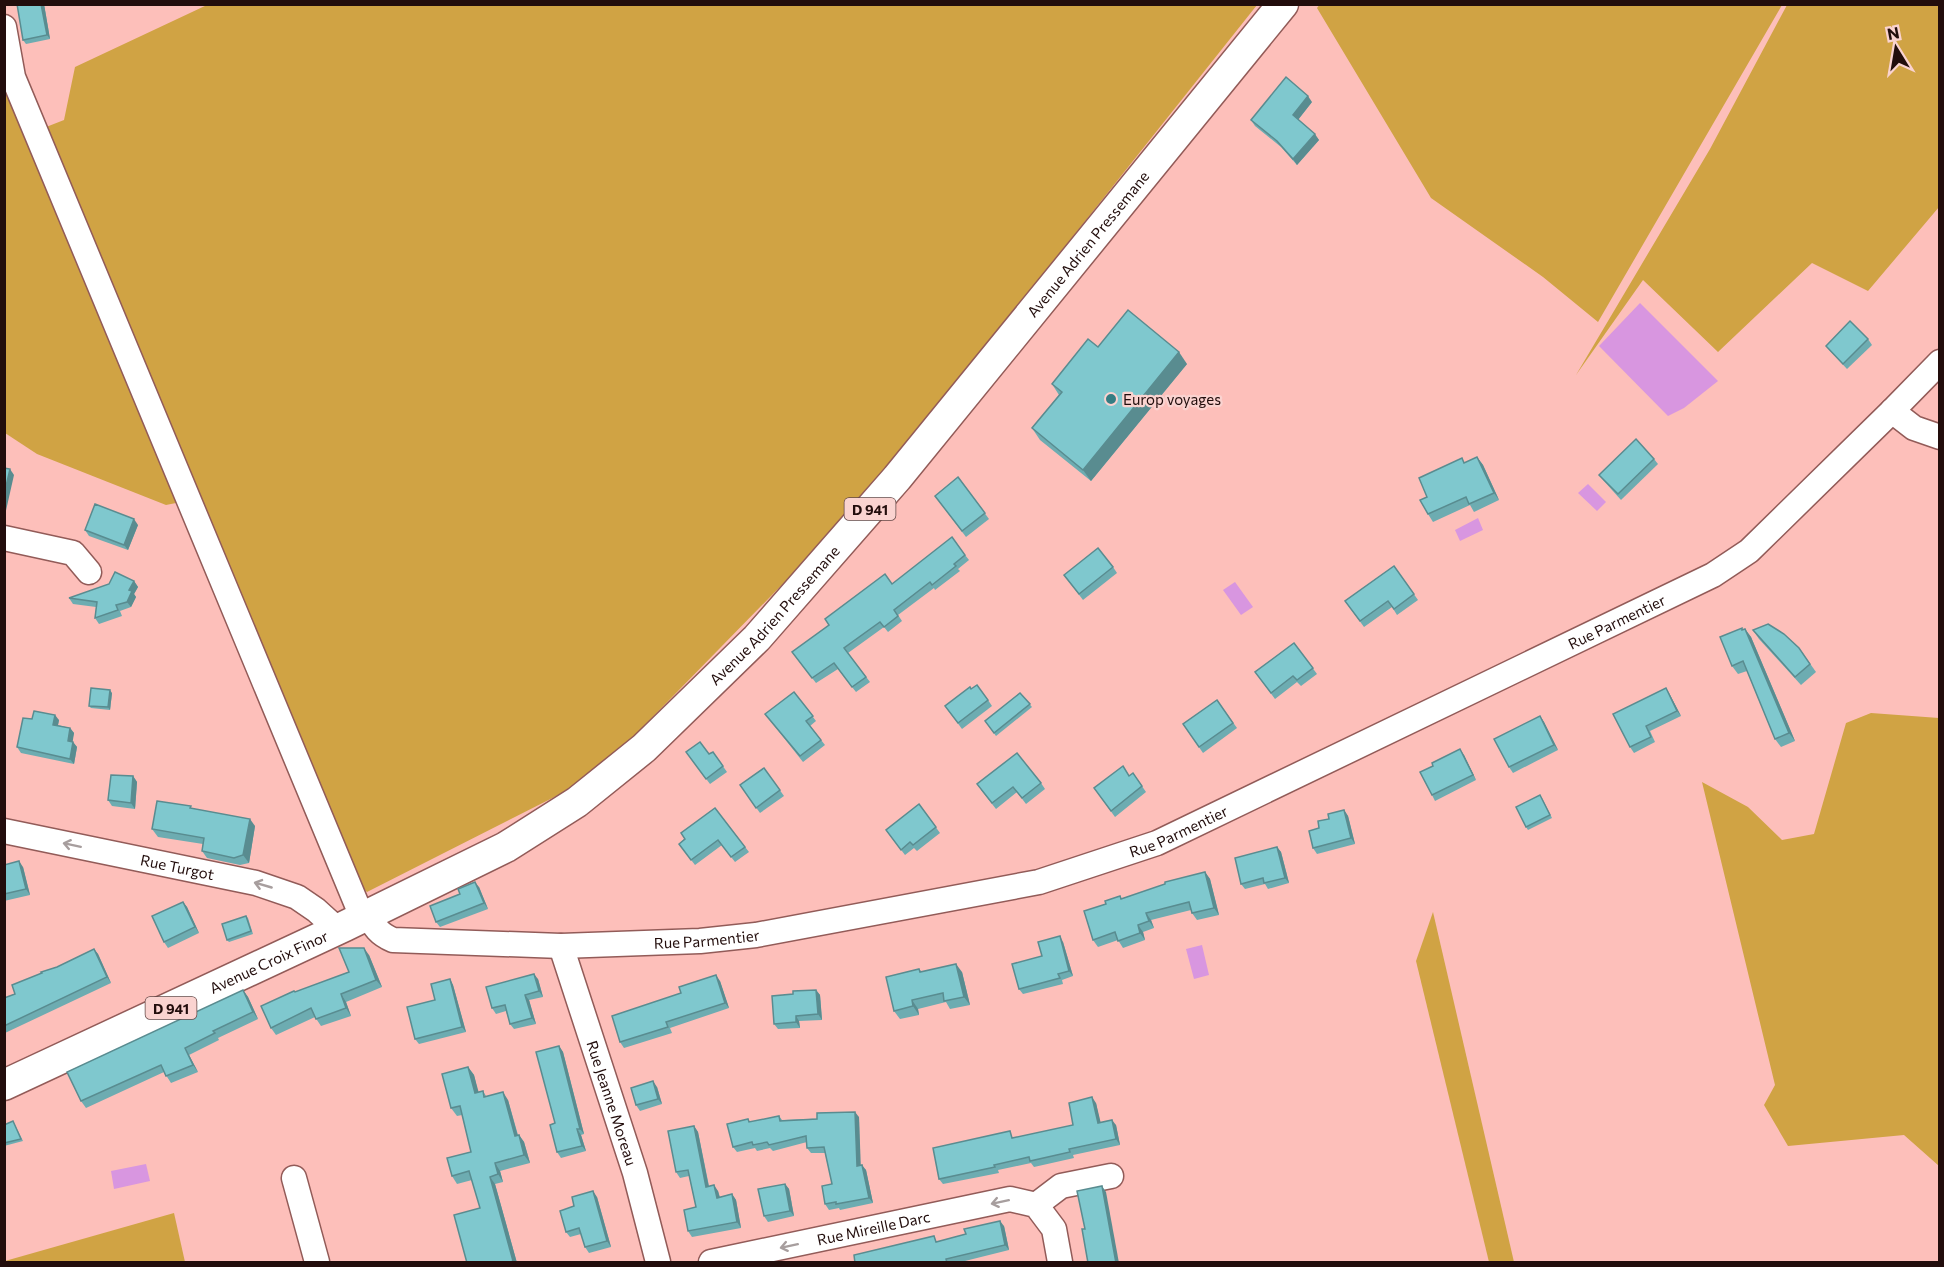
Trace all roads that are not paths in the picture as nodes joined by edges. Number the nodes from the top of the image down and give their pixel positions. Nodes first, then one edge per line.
1 (1283, 4) edge
2 (4, 27) edge
3 (1940, 362) edge
4 (1892, 411) junction
5 (1940, 437) edge
6 (4, 538) edge
7 (89, 572) dead end
8 (4, 831) edge
9 (356, 920) junction
10 (561, 946) junction
11 (4, 1085) edge
12 (1111, 1176) dead end
13 (294, 1178) dead end
14 (1036, 1205) junction
15 (317, 1263) edge
16 (658, 1263) edge
17 (711, 1263) edge
18 (1060, 1263) edge

1 - 9 main road, Avenue Adrien Pressemane / D 941
2 - 9 street
3 - 4 street, Rue Parmentier
4 - 5 street
4 - 10 street, Rue Parmentier
6 - 7 street
9 -> 8 street, Rue Turgot
9 - 10 street, Rue Parmentier
9 - 11 main road, Avenue Croix Finor / D 941
10 - 16 street, Rue Jeanne Moreau
12 - 14 street
13 - 15 street
14 -> 17 street, Rue Mireille Darc
14 - 18 street

